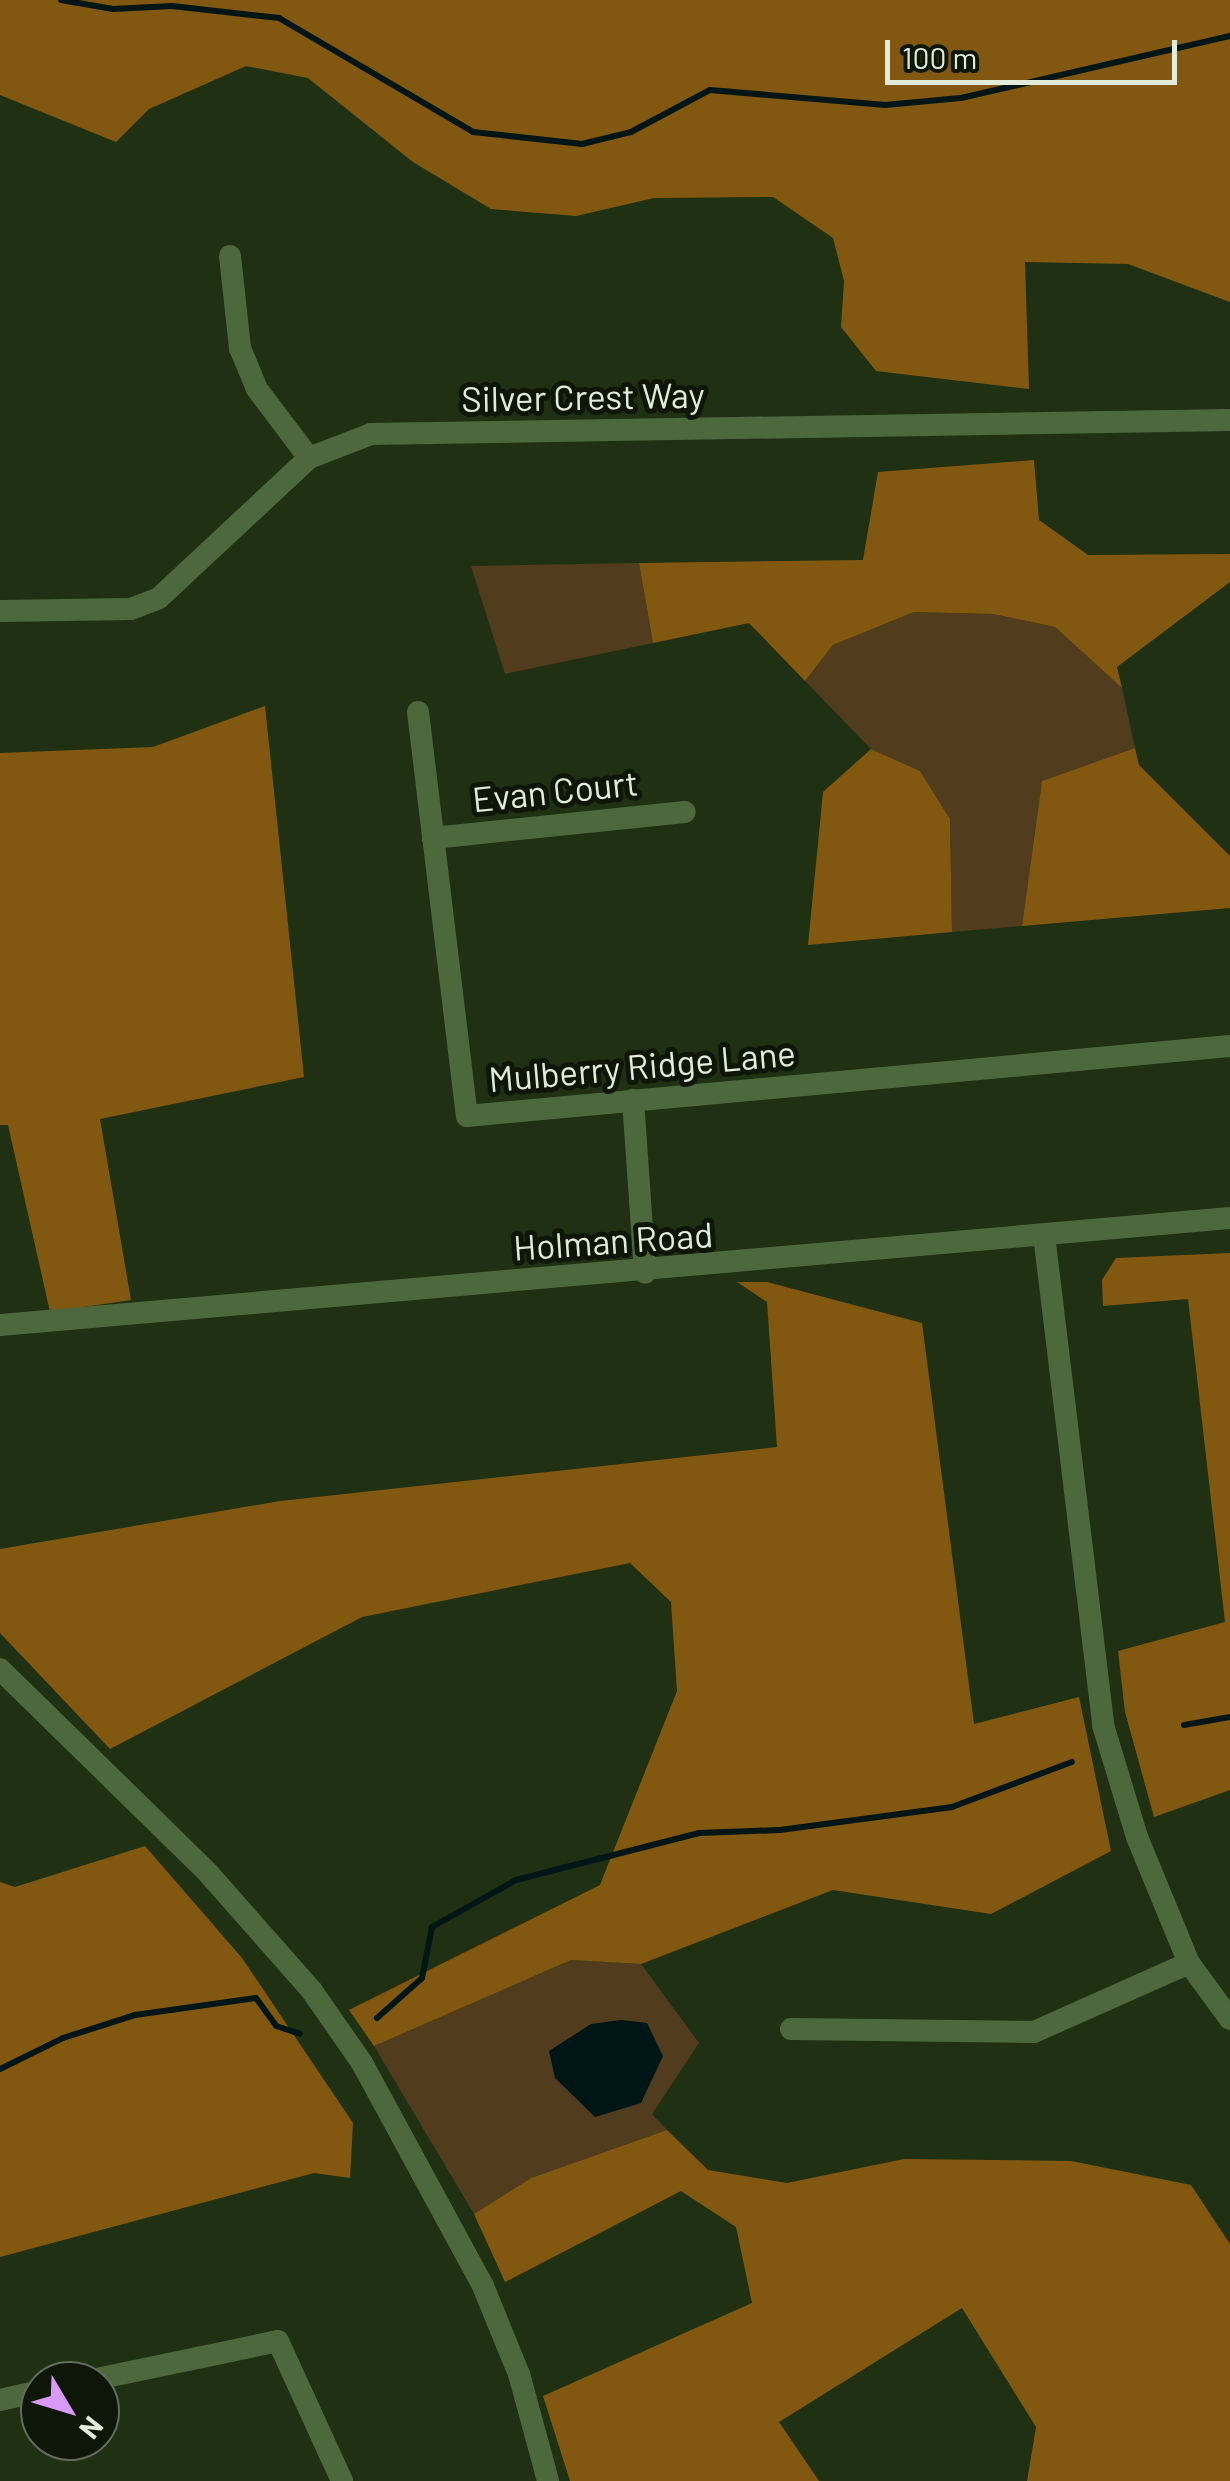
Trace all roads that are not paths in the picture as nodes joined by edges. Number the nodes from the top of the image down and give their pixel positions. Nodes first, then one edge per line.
1 (230, 256) dead end
2 (1230, 420) edge
3 (309, 458) junction
4 (0, 611) edge
5 (418, 712) dead end
6 (685, 812) dead end
7 (433, 838) junction
8 (1230, 1046) edge
9 (633, 1100) junction
10 (1230, 1218) edge
11 (1044, 1236) junction
12 (645, 1274) junction
13 (0, 1325) edge
14 (0, 1669) edge
15 (1190, 1963) junction
16 (1230, 2019) edge
17 (791, 2028) dead end
18 (120, 2374) edge
19 (342, 2481) edge
20 (548, 2481) edge

1 - 3 street
2 - 3 street, Silver Crest Way
3 - 4 street, Silver Crest Way
5 - 7 street, Mulberry Ridge Lane
6 - 7 street, Evan Court
7 - 9 street, Mulberry Ridge Lane
8 - 9 street, Mulberry Ridge Lane
9 - 12 street
10 - 11 street, Holman Road
11 - 12 street, Holman Road
11 - 15 street
12 - 13 street, Holman Road
14 - 20 street
15 - 16 street
15 - 17 street
18 - 19 street

